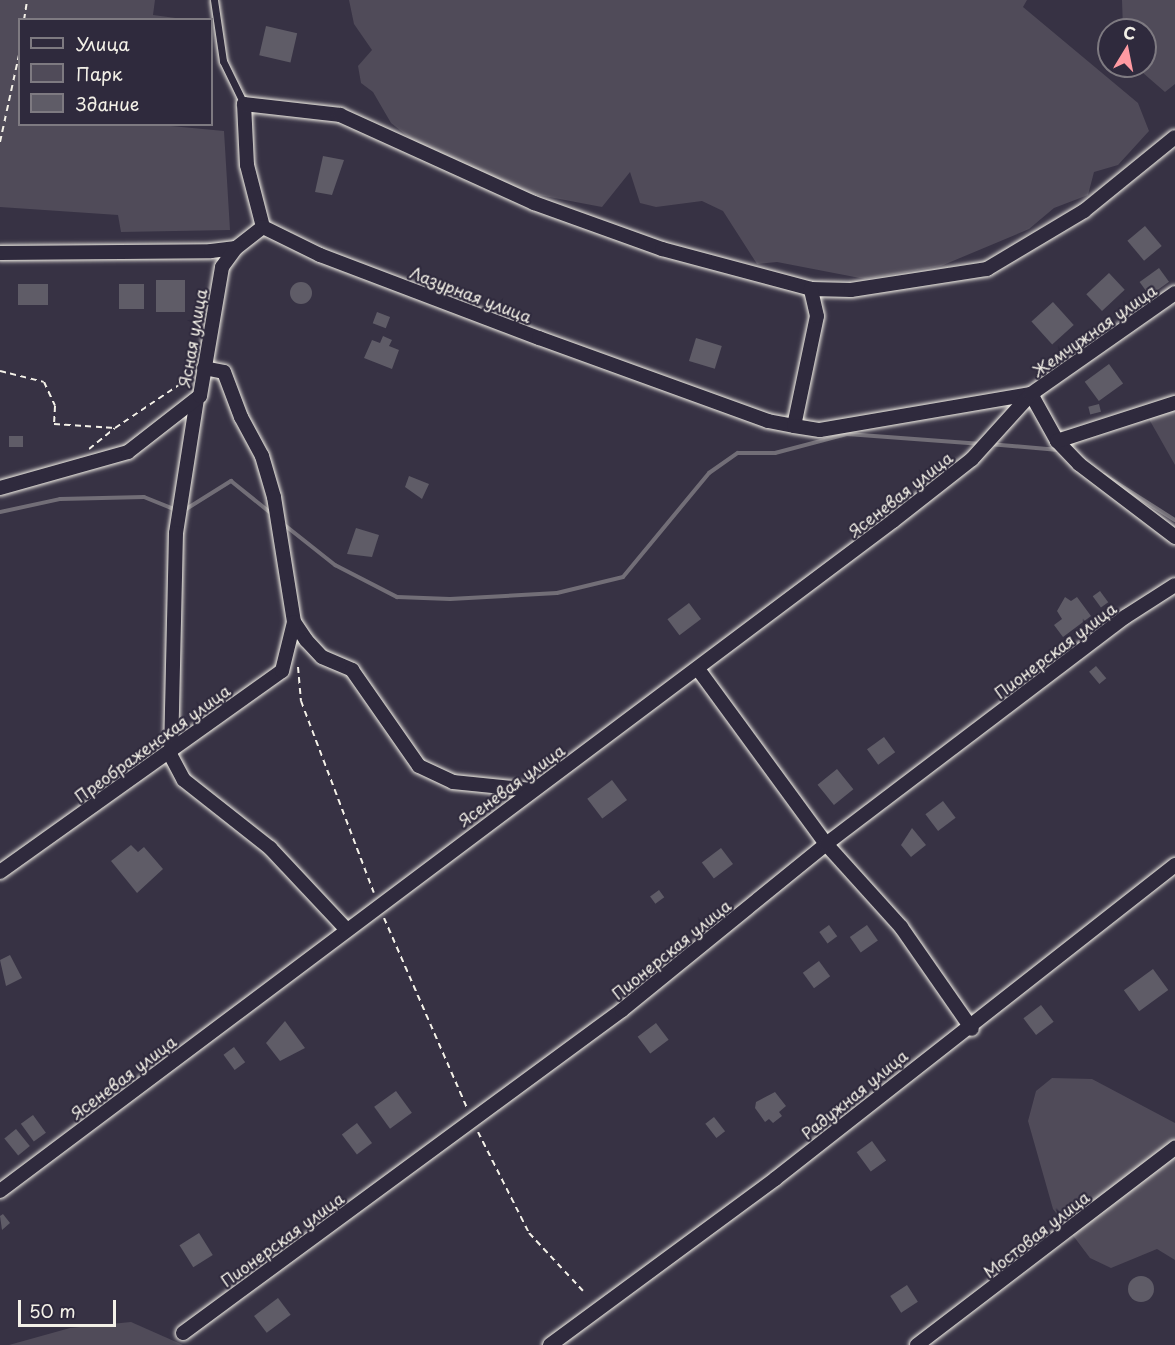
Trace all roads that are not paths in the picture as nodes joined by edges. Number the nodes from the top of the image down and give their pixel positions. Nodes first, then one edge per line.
1 (216, 2) edge
2 (244, 104) junction
3 (1175, 137) edge
4 (263, 227) junction
5 (236, 248) junction
6 (0, 253) edge
7 (811, 289) junction
8 (1175, 293) edge
9 (204, 368) junction
10 (1031, 393) junction
11 (197, 399) junction
12 (1175, 403) edge
13 (794, 426) junction
14 (1057, 441) junction
15 (0, 488) edge
16 (1175, 537) edge
17 (1175, 585) edge
18 (294, 622) junction
19 (698, 669) junction
20 (172, 749) junction
21 (532, 790) junction
22 (826, 844) junction
23 (1175, 865) edge
24 (0, 872) edge
25 (345, 928) junction
26 (970, 1026) junction
27 (1175, 1148) edge
28 (0, 1191) edge
29 (183, 1333) dead end
30 (550, 1345) edge
31 (917, 1345) edge

1 - 2 lane
2 - 4 street
2 - 7 street
3 - 7 street
4 - 5 street
4 - 13 street, Лазурная улица
5 - 6 street
5 - 9 street, Ясная улица
7 - 13 street
8 - 10 street, Жемчужная улица
9 - 11 street, Ясная улица
9 - 18 street
10 - 13 street, Лазурная улица
10 - 14 street
10 - 19 street, Ясеневая улица
11 - 15 street, Ясная улица
11 - 20 street
12 - 14 street
14 - 16 street
17 - 22 street, Пионерская улица
18 - 20 street, Преображенская улица
18 - 21 street
19 - 21 street, Ясеневая улица
19 - 22 street
20 - 24 street, Преображенская улица
20 - 25 street
21 - 25 street, Ясеневая улица
22 - 26 street
22 - 29 street, Пионерская улица
23 - 26 street, Радужная улица
25 - 28 street, Ясеневая улица
26 - 30 street, Радужная улица
27 - 31 street, Мостовая улица

